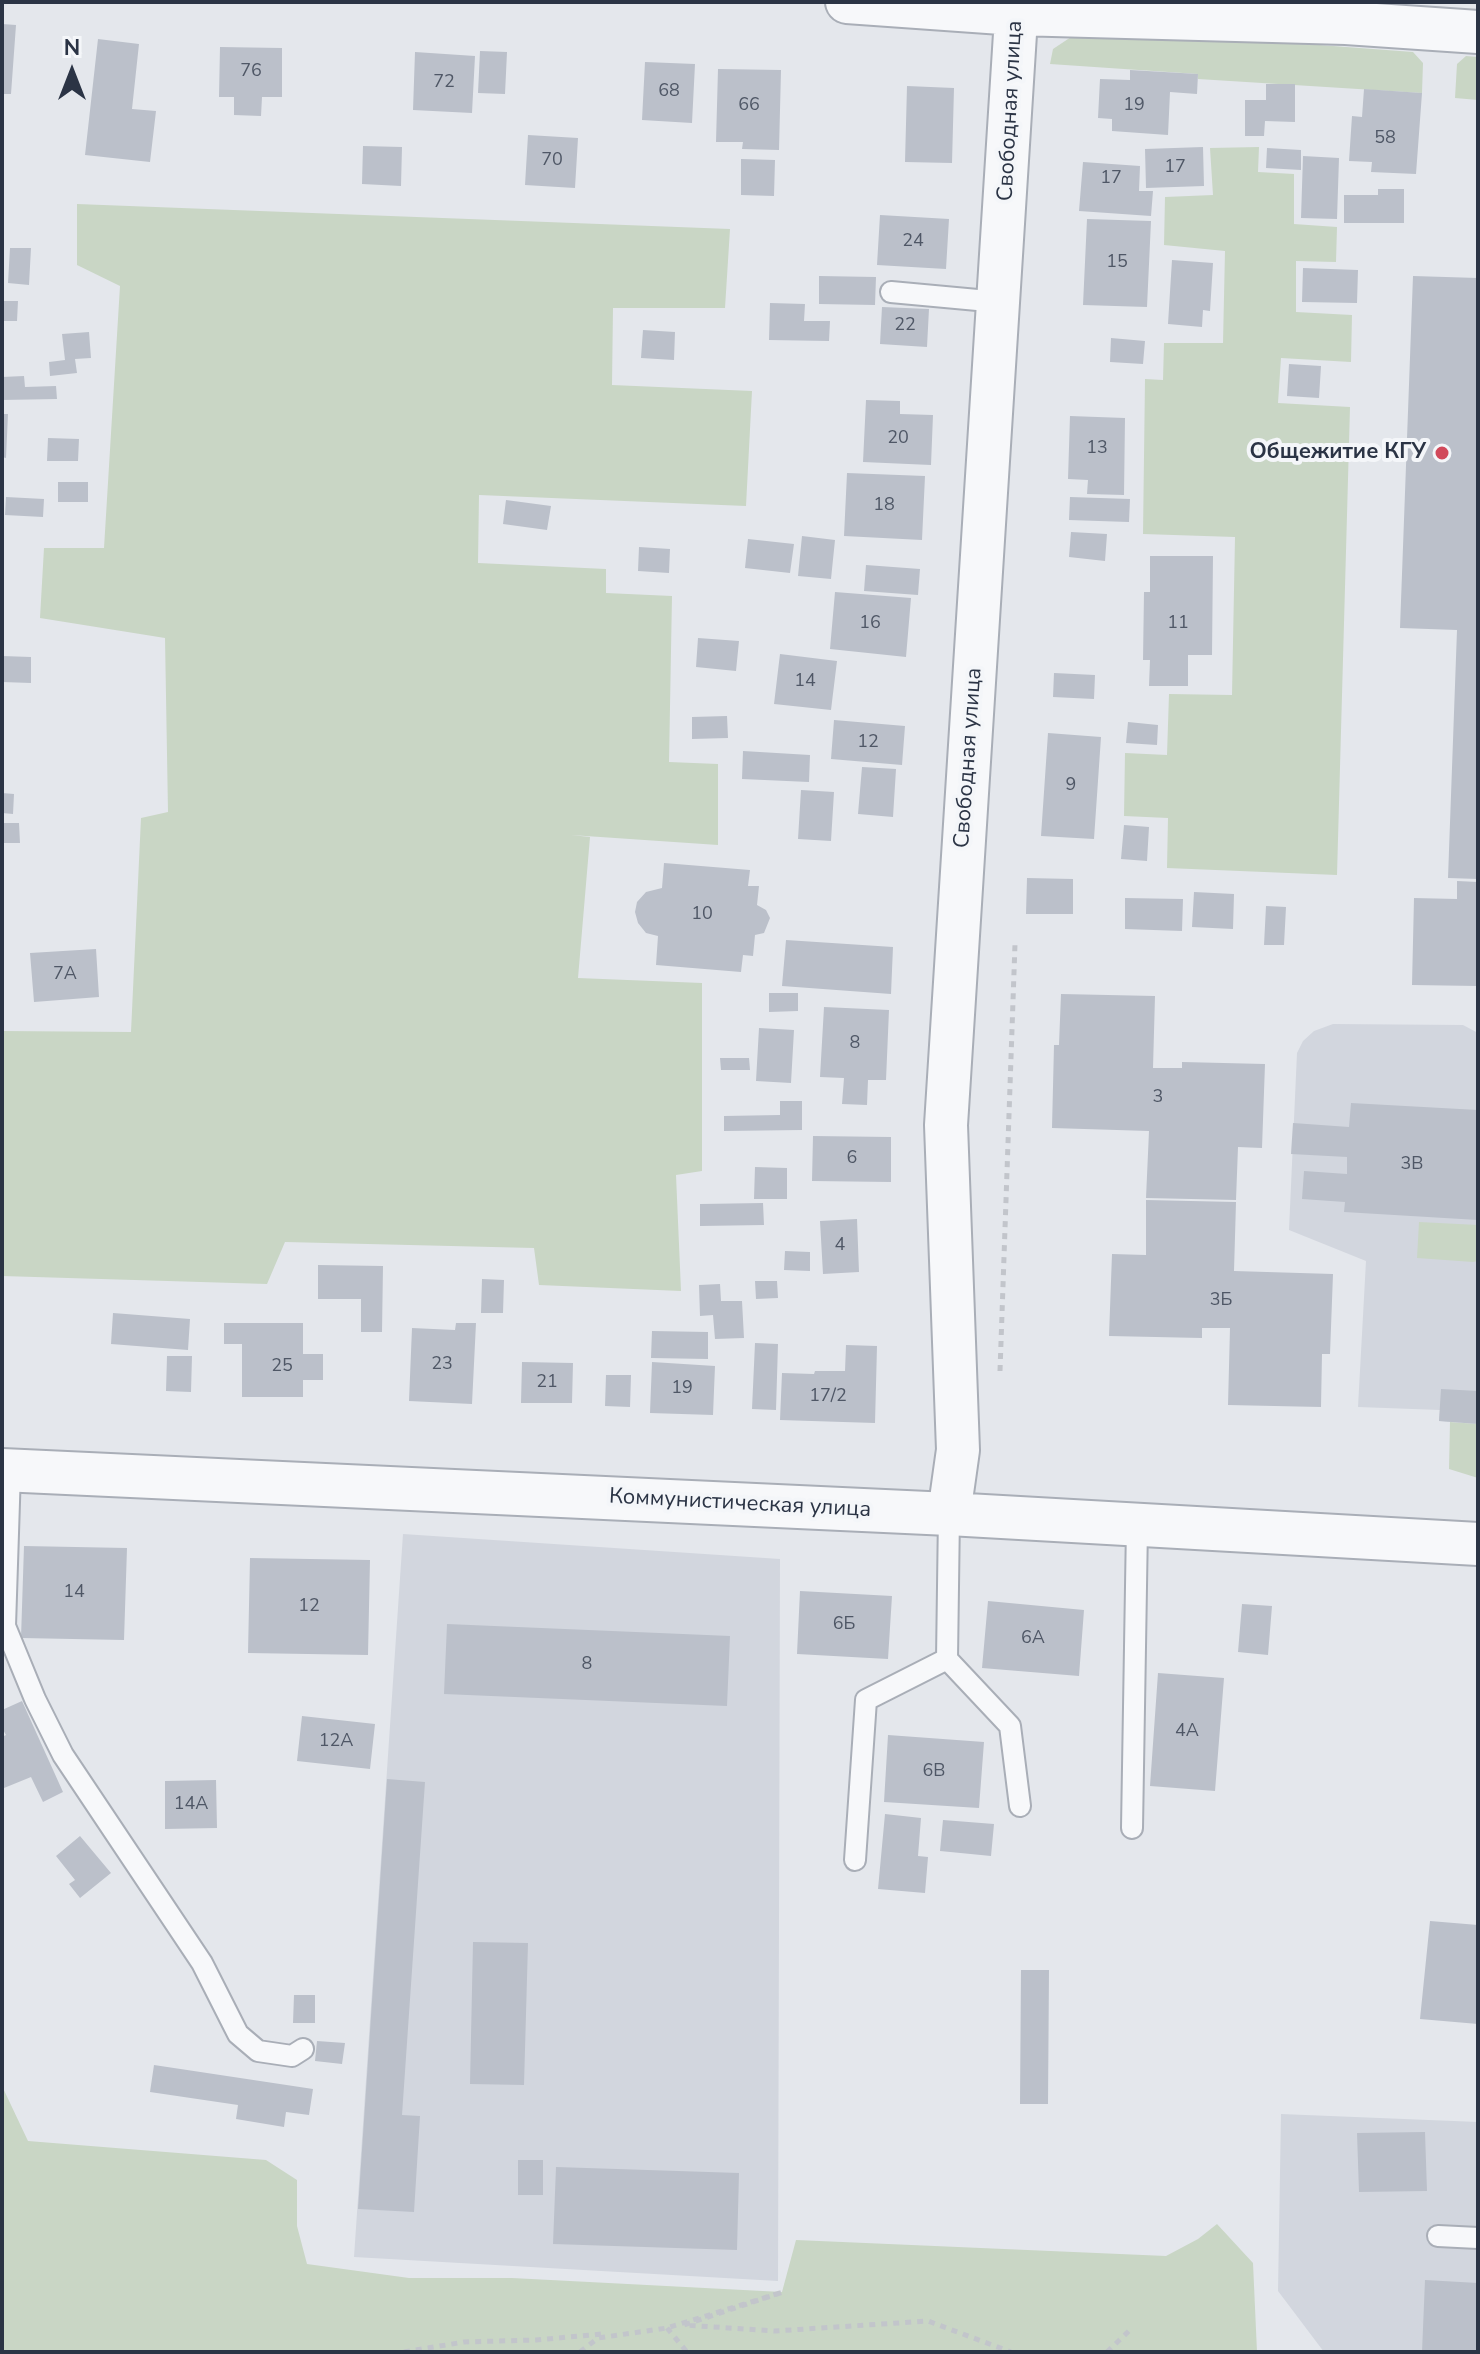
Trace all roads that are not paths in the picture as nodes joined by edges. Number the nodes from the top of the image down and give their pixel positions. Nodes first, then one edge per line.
1 (847, 2) edge
2 (1016, 8) edge
3 (1478, 32) edge
4 (891, 292) dead end
5 (999, 302) junction
6 (6, 1471) edge
7 (949, 1514) junction
8 (1137, 1526) junction
9 (1478, 1544) edge
10 (947, 1659) junction
11 (1020, 1806) dead end
12 (1132, 1828) dead end
13 (855, 1860) dead end
14 (303, 2049) dead end
15 (1438, 2236) dead end
16 (1478, 2238) edge

1 - 2 street
2 - 3 street
2 - 5 street, Свободная улица
4 - 5 lane
5 - 7 street, Свободная улица
6 - 7 street, Коммунистическая улица
6 - 14 lane
7 - 8 street, Коммунистическая улица
7 - 10 lane
8 - 9 street, Коммунистическая улица
8 - 12 lane
10 - 11 lane
10 - 13 lane
15 - 16 lane

